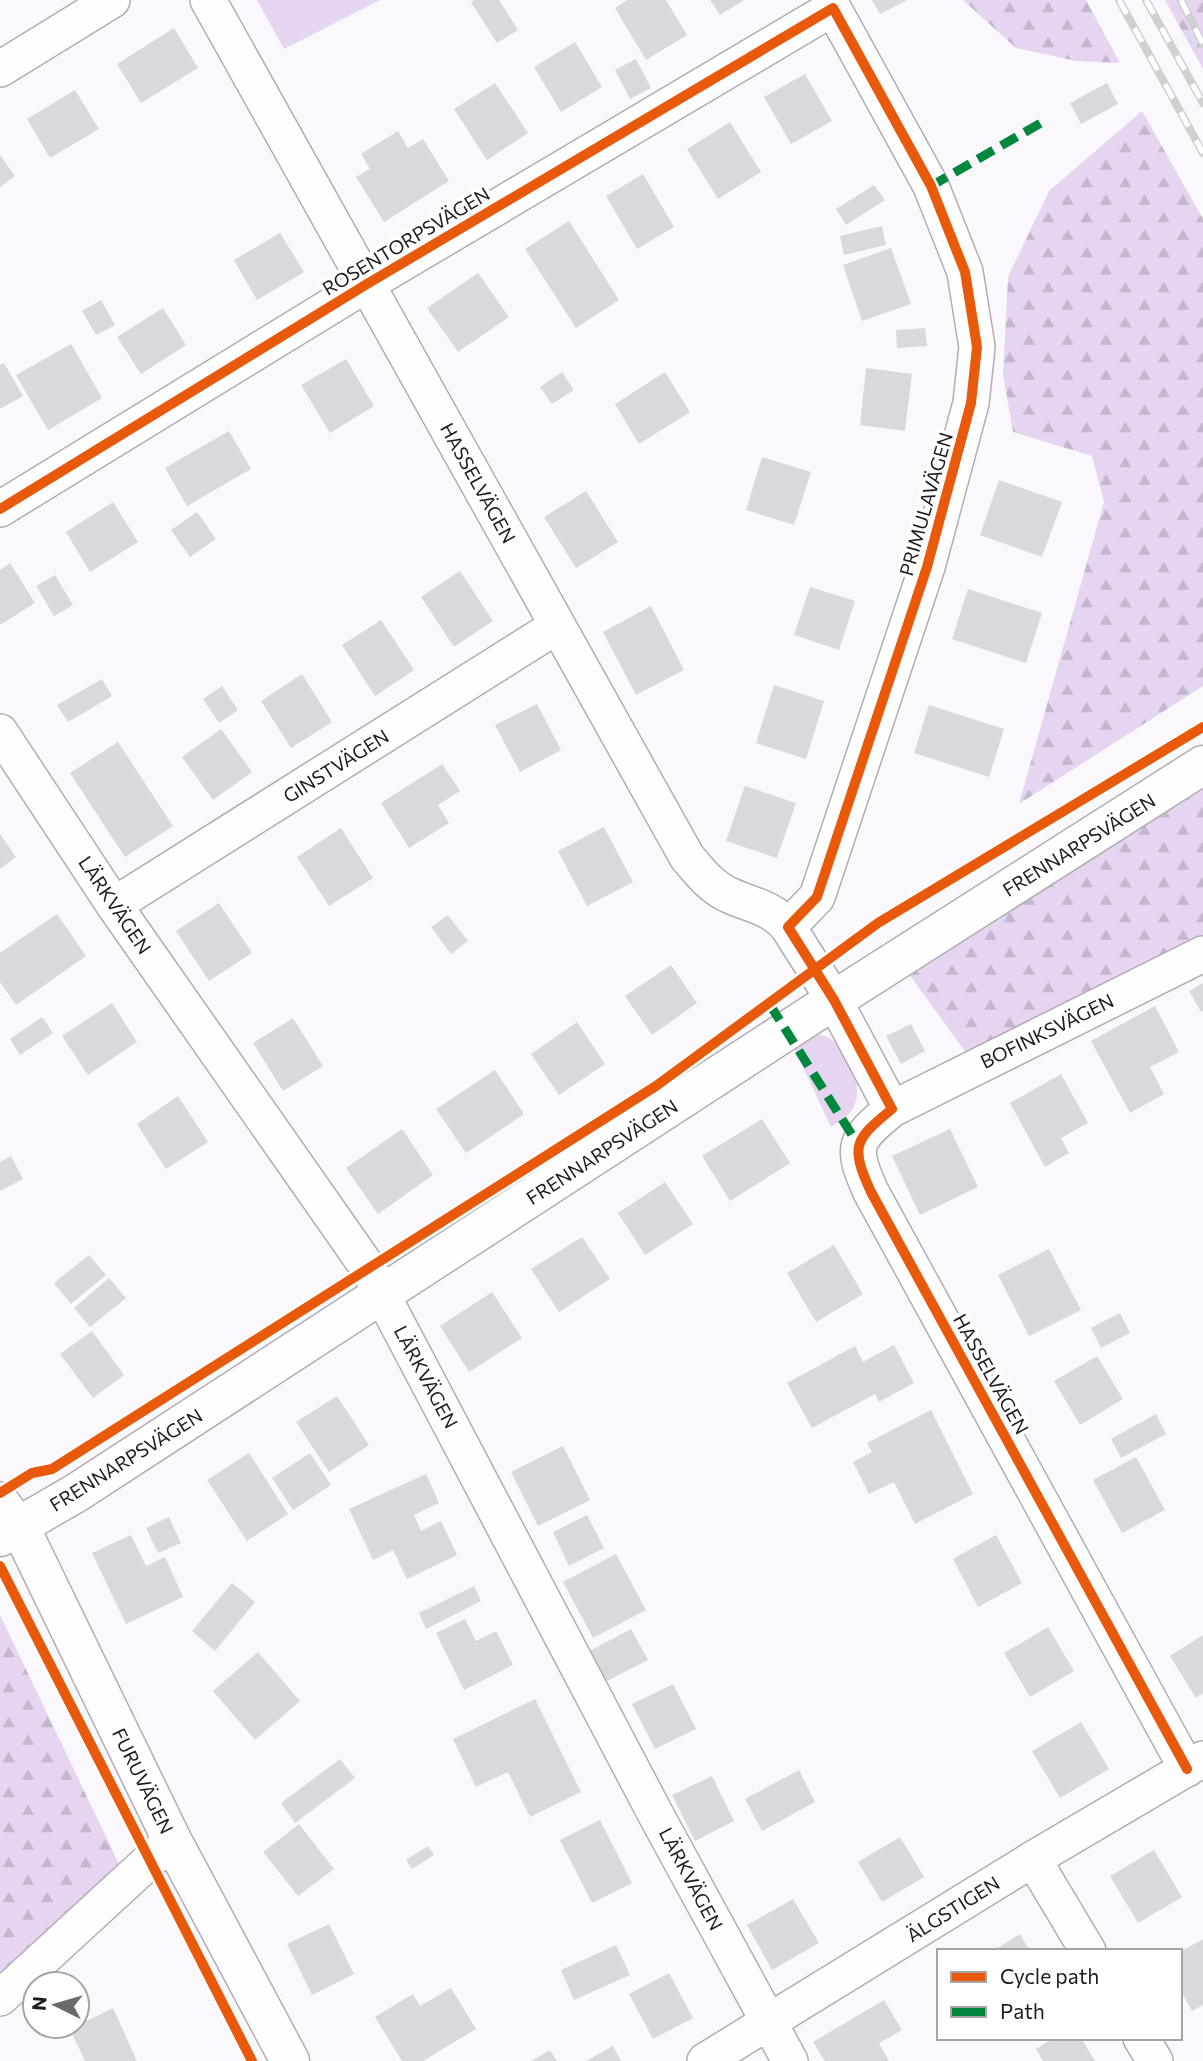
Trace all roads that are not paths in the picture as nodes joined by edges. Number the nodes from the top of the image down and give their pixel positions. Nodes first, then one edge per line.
1 (111, 0) edge
2 (208, 0) edge
3 (833, 8) joint
4 (0, 69) edge
5 (367, 285) junction
6 (0, 509) edge
7 (557, 626) junction
8 (0, 732) edge
9 (1203, 765) edge
10 (114, 905) junction
11 (788, 926) junction
12 (1203, 954) edge
13 (834, 1000) junction
14 (892, 1109) junction
15 (383, 1295) junction
16 (6, 1521) edge
17 (1195, 1764) edge
18 (172, 1840) junction
19 (1033, 1859) junction
20 (1087, 1949) edge
21 (0, 1998) edge
22 (768, 2024) junction
23 (1142, 2040) edge
24 (290, 2061) edge
25 (705, 2061) edge
26 (790, 2061) edge
27 (1154, 2061) edge

1 - 4 street
2 - 5 street, HASSELVÄGEN
3 - 5 street, ROSENTORPSVÄGEN
3 - 11 street, PRIMULAVÄGEN
5 - 6 street, ROSENTORPSVÄGEN
5 - 7 street, HASSELVÄGEN
7 - 10 street, GINSTVÄGEN
7 - 11 street, HASSELVÄGEN
8 - 10 street, LÄRKVÄGEN
9 - 13 street, FRENNARPSVÄGEN
10 - 15 street, LÄRKVÄGEN
11 - 13 street
12 - 14 street, BOFINKSVÄGEN
13 - 14 street
13 - 15 street, FRENNARPSVÄGEN
14 - 17 street, HASSELVÄGEN
15 - 16 street, FRENNARPSVÄGEN
15 - 22 street, LÄRKVÄGEN
16 - 18 street, FURUVÄGEN
17 - 19 street, ÄLGSTIGEN
18 - 21 street
18 - 24 street, FURUVÄGEN
19 - 20 street
19 - 22 street, ÄLGSTIGEN
22 - 25 street, ÄLGSTIGEN
22 - 26 street, LÄRKVÄGEN
23 - 27 street

